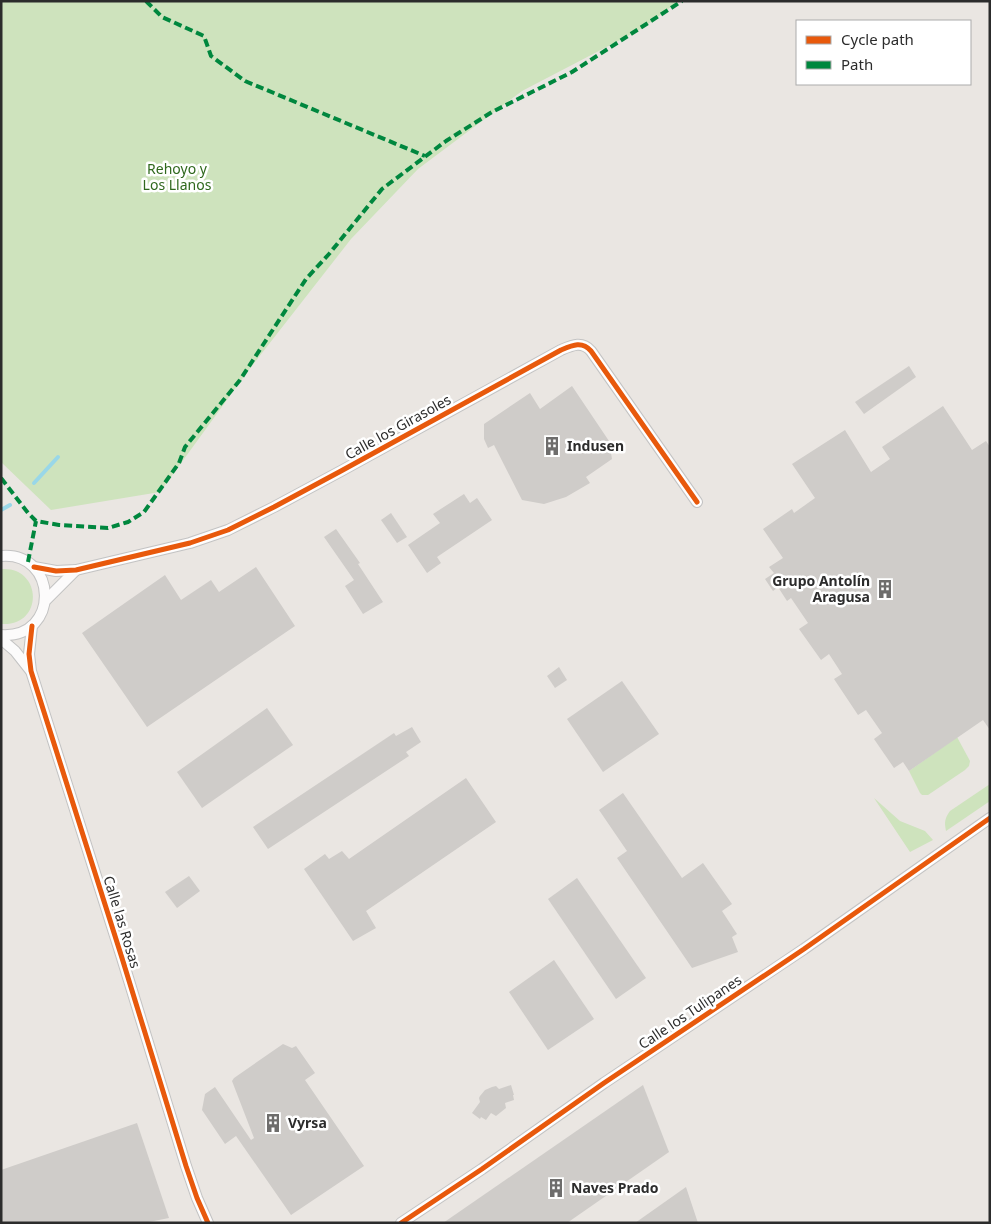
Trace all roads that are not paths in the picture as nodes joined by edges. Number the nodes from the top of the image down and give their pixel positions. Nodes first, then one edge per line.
1 (697, 502) dead end
2 (1, 556) edge
3 (34, 567) junction
4 (76, 570) junction
5 (46, 600) junction
6 (32, 626) junction
7 (1, 637) edge
8 (30, 671) junction
9 (990, 818) edge
10 (208, 1223) edge
11 (401, 1223) edge

1 - 4 street, Calle los Girasoles
2 - 3 street, Calle los Girasoles
3 - 4 street, Calle los Girasoles
3 - 5 street
4 - 5 street
5 - 6 street
6 - 7 street
6 - 8 street, Calle las Rosas
7 - 8 street, Calle las Rosas
8 - 10 street, Calle las Rosas
9 - 11 street, Calle los Tulipanes

